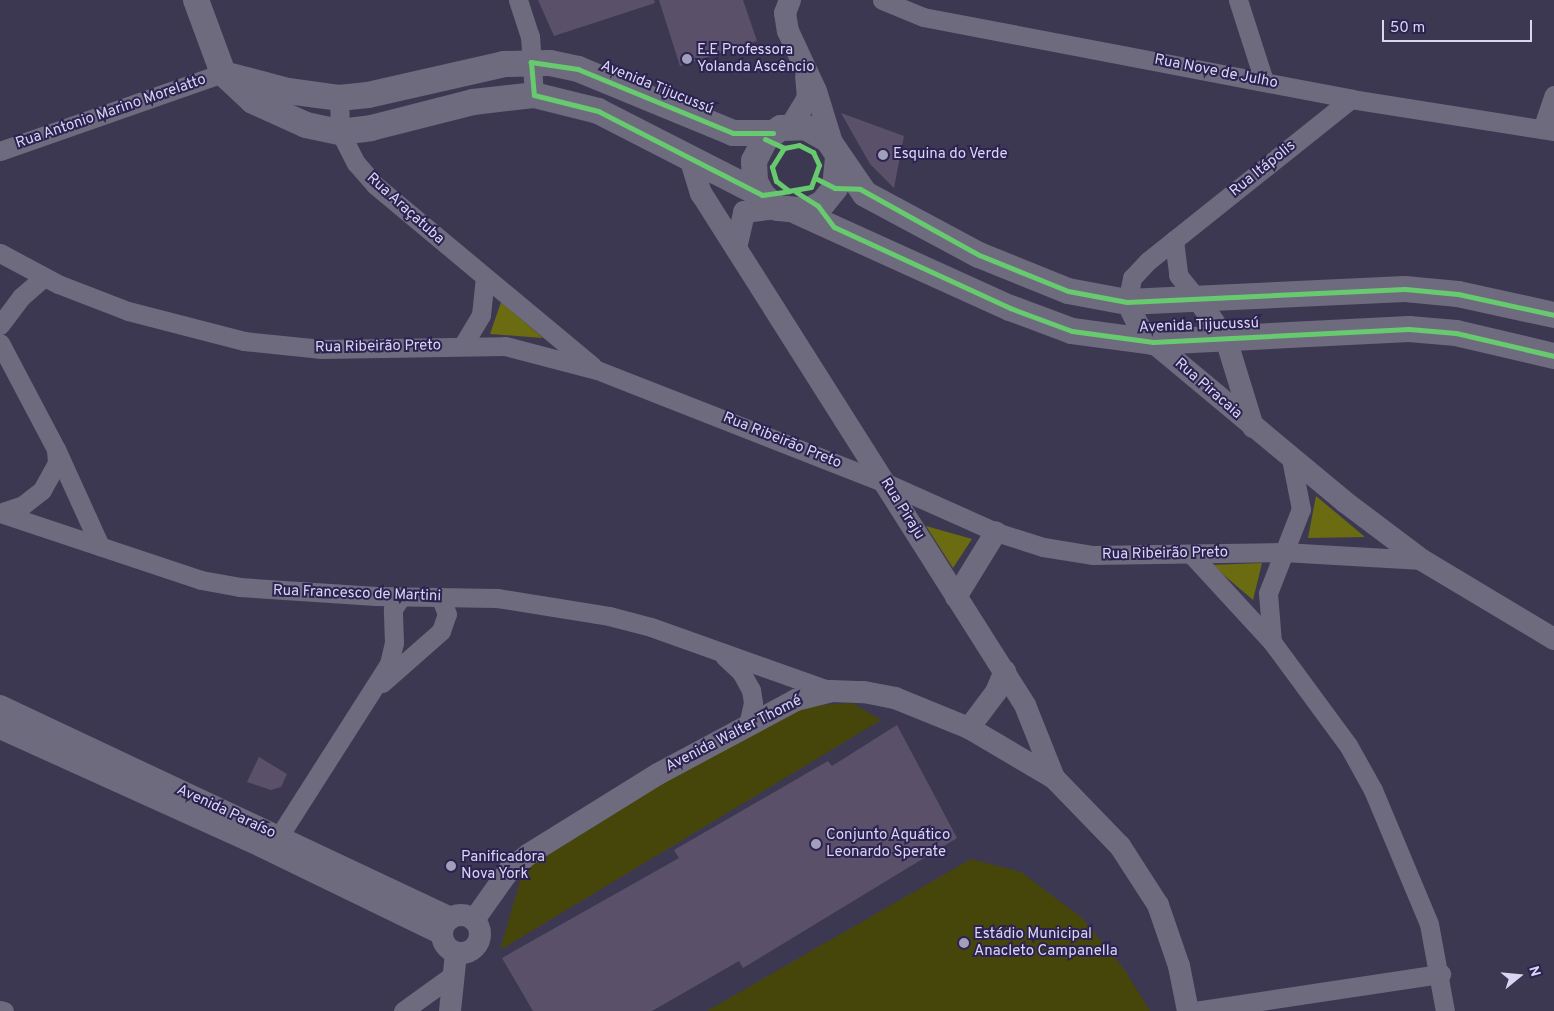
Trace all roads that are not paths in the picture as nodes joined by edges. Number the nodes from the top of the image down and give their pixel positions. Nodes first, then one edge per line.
1 (196, 0) edge
2 (518, 0) edge
3 (790, 0) edge
4 (882, 0) edge
5 (1238, 0) edge
6 (531, 62) junction
7 (223, 73) junction
8 (806, 74) junction
9 (1264, 81) junction
10 (534, 94) junction
11 (1554, 95) edge
12 (339, 98) junction
13 (1352, 98) junction
14 (782, 129) junction
15 (1548, 130) edge
16 (340, 132) junction
17 (0, 151) edge
18 (836, 153) junction
19 (691, 161) junction
20 (779, 205) junction
21 (1174, 240) junction
22 (736, 248) junction
23 (0, 253) edge
24 (44, 277) junction
25 (485, 278) junction
26 (1200, 301) junction
27 (1127, 302) junction
28 (1554, 314) edge
29 (0, 325) edge
30 (1226, 339) junction
31 (1153, 342) junction
32 (0, 343) edge
33 (463, 345) junction
34 (1554, 356) edge
35 (598, 370) junction
36 (1253, 428) junction
37 (56, 449) junction
38 (1291, 459) junction
39 (886, 483) junction
40 (0, 513) edge
41 (996, 532) junction
42 (100, 546) junction
43 (1283, 552) junction
44 (1192, 556) junction
45 (1422, 560) junction
46 (401, 597) junction
47 (440, 597) junction
48 (956, 597) junction
49 (1554, 639) edge
50 (1272, 642) junction
51 (718, 651) junction
52 (1005, 671) junction
53 (376, 689) junction
54 (831, 691) junction
55 (0, 706) edge
56 (748, 724) junction
57 (0, 728) edge
58 (969, 728) junction
59 (1054, 778) junction
60 (275, 843) junction
61 (474, 920) junction
62 (446, 926) junction
63 (455, 964) junction
64 (1441, 974) junction
65 (0, 1010) edge
66 (4, 1011) edge
67 (403, 1011) edge
68 (450, 1011) edge
69 (1188, 1011) edge
70 (1195, 1011) edge
71 (1445, 1011) edge

1 - 7 main road
2 - 6 street
3 - 8 street
4 - 9 street, Rua Nove de Julho
5 - 9 street
6 - 10 street
6 - 12 main road, Avenida Tijucussú
6 - 14 main road, Avenida Tijucussú
7 - 12 main road, Avenida Tijucussú
7 - 16 main road, Avenida Tijucussú
7 - 17 street, Rua Antonio Marino Morelatto
8 - 14 street
8 - 18 street
9 - 13 street, Rua Nove de Julho
10 - 16 main road, Avenida Tijucussú
10 - 19 main road, Avenida Tijucussú
11 - 15 street
12 - 16 street, Rua Araçatuba
13 - 15 street, Rua Nove de Julho
13 - 21 street, Rua Itápolis
14 - 18 main road, Avenida Tijucussú
14 - 20 main road
16 - 25 street, Rua Araçatuba
18 - 20 main road
18 - 27 main road, Avenida Tijucussú
19 - 20 main road, Avenida Tijucussú
19 - 22 street, Rua Piraju
20 - 22 street
20 - 31 main road, Avenida Tijucussú
21 - 26 street
21 - 27 street, Rua Itápolis
22 - 39 street, Rua Piraju
23 - 24 street, Rua Ribeirão Preto
24 - 29 street
24 - 33 street, Rua Ribeirão Preto
25 - 33 street
25 - 35 street, Rua Araçatuba
26 - 27 main road, Avenida Tijucussú
26 - 28 main road, Avenida Tijucussú
26 - 30 street, Rua Piracaia
27 - 31 street, Rua Piracaia
30 - 31 main road, Avenida Tijucussú
30 - 34 main road, Avenida Tijucussú
30 - 36 street, Rua Piracaia
31 - 36 street, Rua Piracaia
32 - 37 street
33 - 35 street, Rua Ribeirão Preto
35 - 39 street, Rua Ribeirão Preto
36 - 38 street, Rua Piracaia
37 - 40 street
37 - 42 street
38 - 43 street
38 - 45 street, Rua Piracaia
39 - 41 street, Rua Ribeirão Preto
39 - 48 street, Rua Piraju
40 - 42 street, Rua Francesco de Martini
41 - 44 street, Rua Ribeirão Preto
41 - 48 street
42 - 46 street, Rua Francesco de Martini
43 - 44 street, Rua Ribeirão Preto
43 - 45 street, Rua Ribeirão Preto
43 - 50 street
44 - 50 street
45 - 49 street, Rua Ribeirão Preto
46 - 47 street, Rua Francesco de Martini
46 - 53 street
47 - 51 street, Rua Francesco de Martini
47 - 53 street
48 - 52 street, Rua Piraju
50 - 64 street
51 - 54 street, Rua Francesco de Martini
51 - 56 street, Rua Francesco de Martini
52 - 58 street
52 - 59 street, Rua Piraju
53 - 60 street
54 - 56 street, Avenida Walter Thomé
54 - 58 street, Avenida Walter Thomé
55 - 60 street, Avenida Paraíso
56 - 61 street, Avenida Walter Thomé
57 - 60 street, Avenida Paraíso
58 - 59 street, Avenida Walter Thomé
59 - 69 street, Avenida Walter Thomé
60 - 62 street, Avenida Paraíso
61 - 62 street
61 - 63 street
62 - 63 street
63 - 67 street
63 - 68 street
64 - 70 street
64 - 71 street
65 - 66 street

